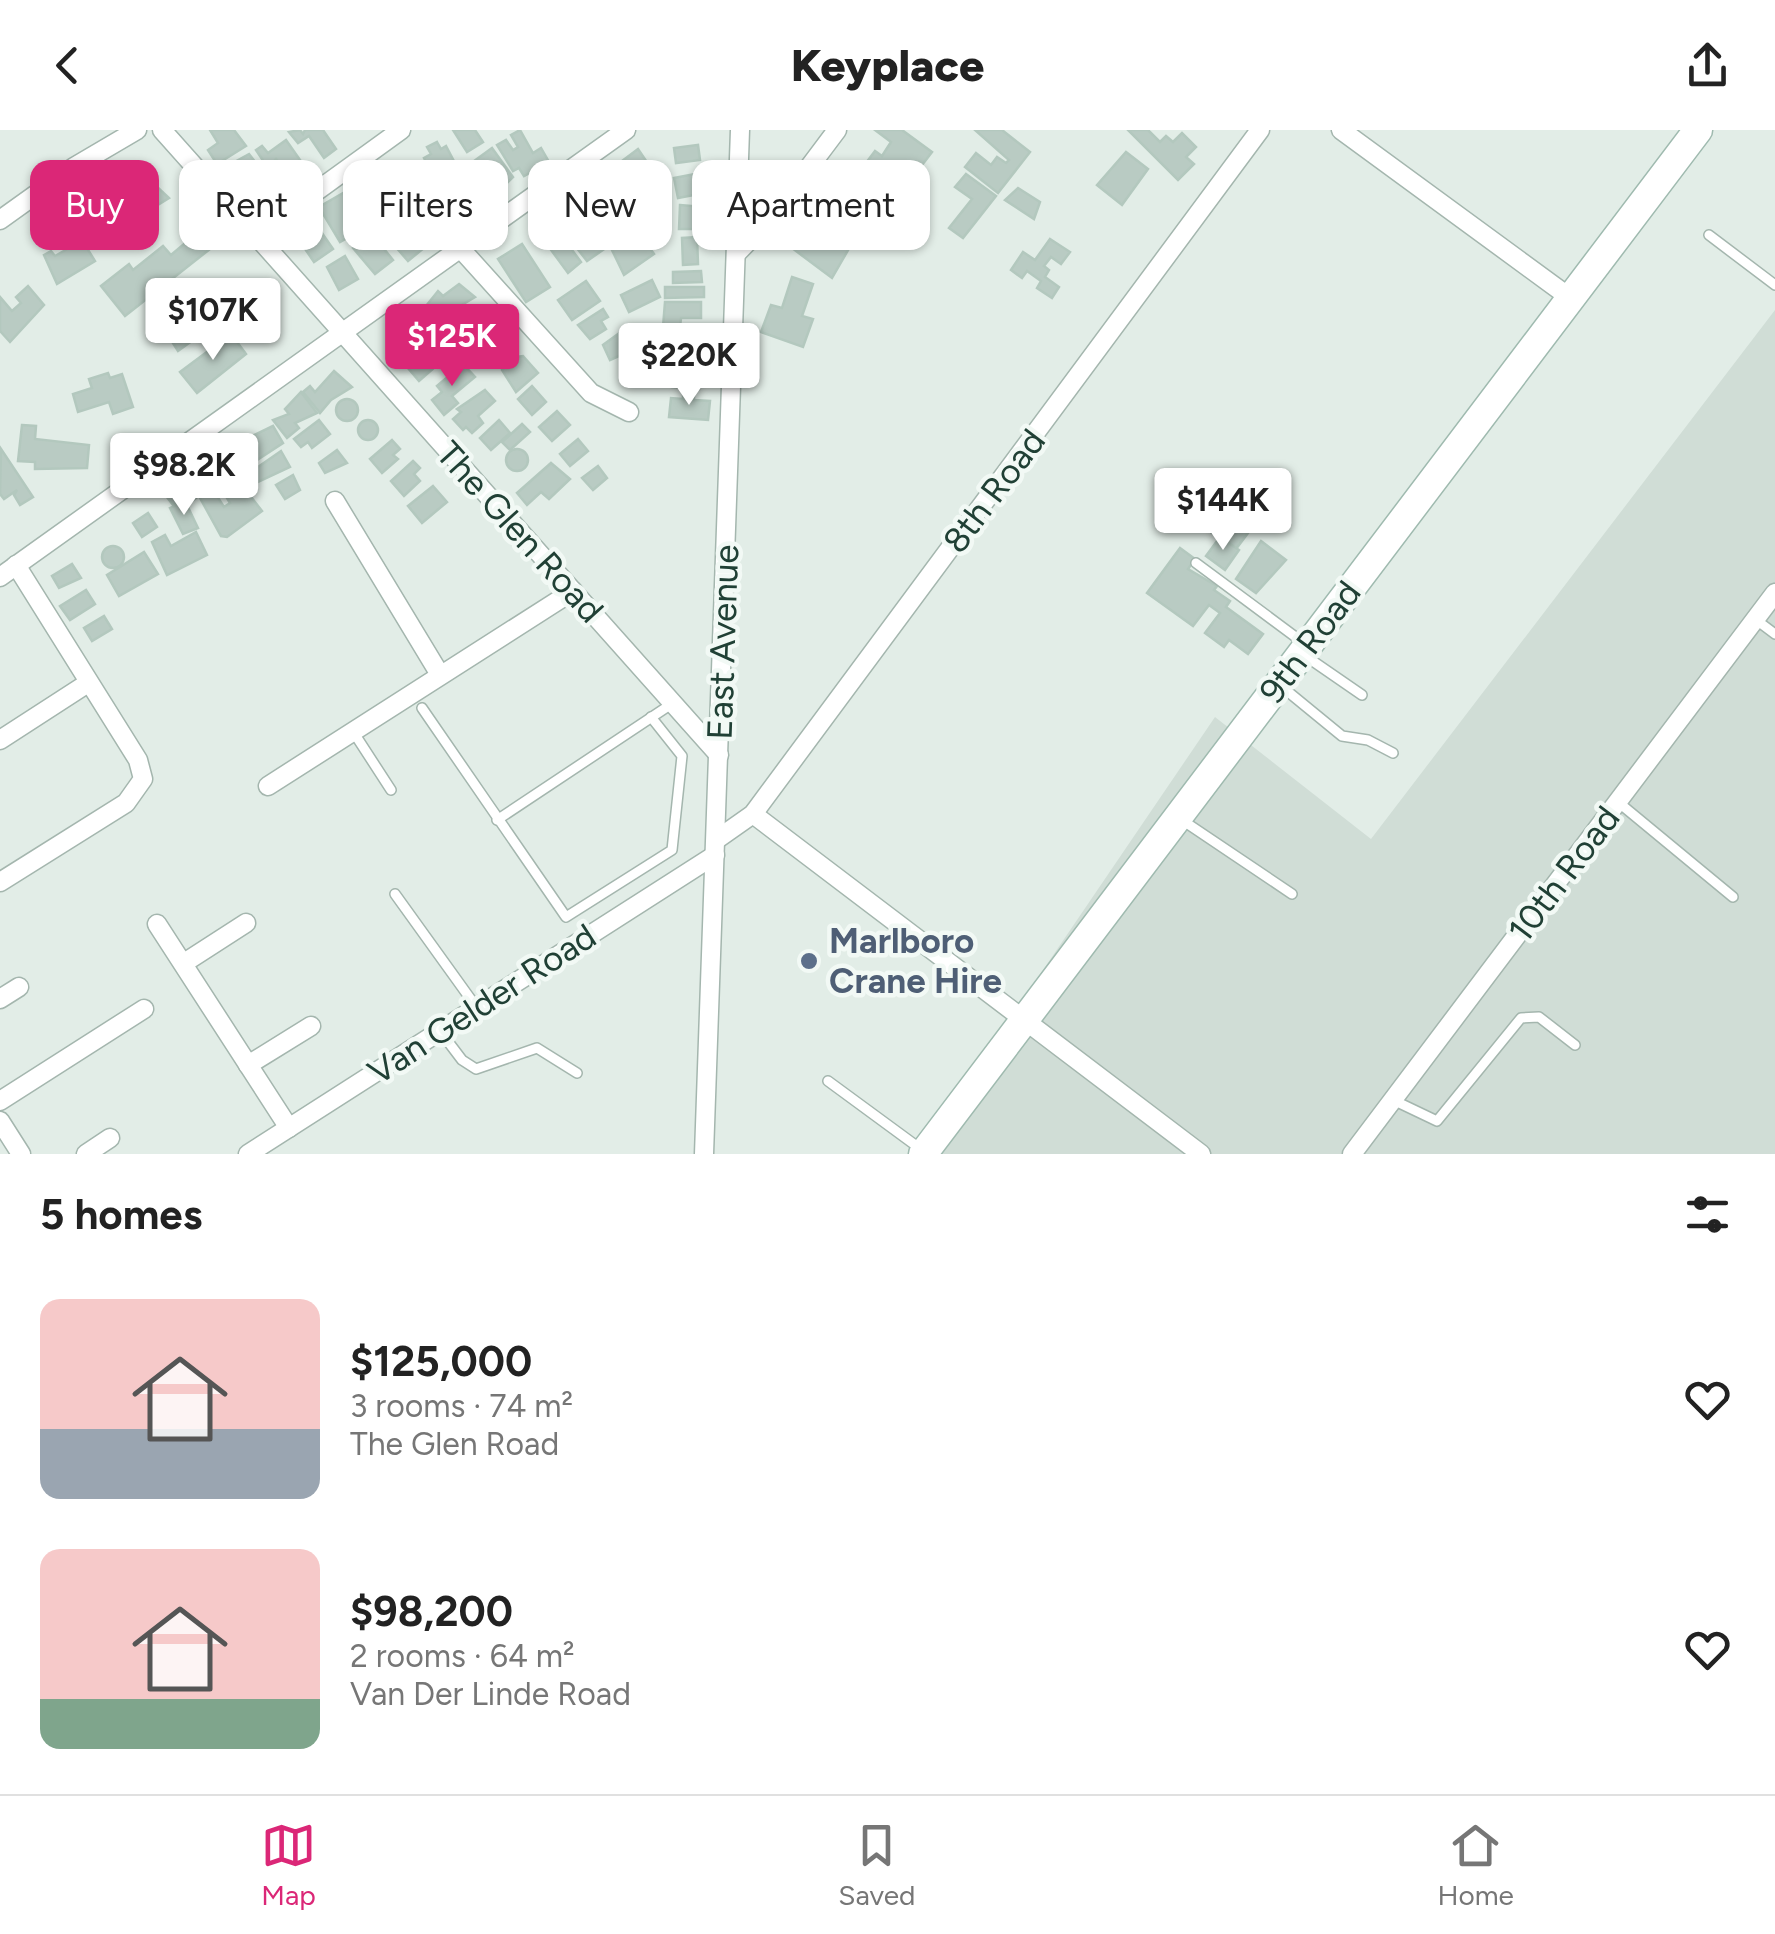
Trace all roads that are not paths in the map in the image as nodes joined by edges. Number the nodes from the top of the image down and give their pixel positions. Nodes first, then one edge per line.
1 (137, 130) edge
2 (162, 130) edge
3 (401, 130) edge
4 (626, 130) edge
5 (740, 130) edge
6 (836, 130) edge
7 (1260, 130) edge
8 (1341, 130) edge
9 (1698, 130) edge
10 (189, 160) edge
11 (323, 186) edge
12 (508, 214) edge
13 (0, 220) edge
14 (1709, 235) dead end
15 (269, 250) edge
16 (457, 250) edge
17 (462, 250) edge
18 (737, 253) junction
19 (1775, 284) edge
20 (1570, 297) junction
21 (342, 334) junction
22 (629, 412) dead end
23 (335, 501) dead end
24 (1196, 564) dead end
25 (16, 565) junction
26 (0, 577) edge
27 (573, 591) junction
28 (1775, 593) edge
29 (1755, 619) junction
30 (1775, 634) edge
31 (1305, 650) junction
32 (439, 673) junction
33 (88, 683) junction
34 (1278, 685) junction
35 (1362, 695) dead end
36 (672, 703) junction
37 (422, 708) dead end
38 (652, 716) junction
39 (352, 730) junction
40 (0, 740) edge
41 (1393, 753) dead end
42 (719, 755) junction
43 (268, 786) dead end
44 (390, 790) dead end
45 (1618, 802) junction
46 (753, 814) junction
47 (1178, 818) junction
48 (498, 820) junction
49 (716, 847) junction
50 (0, 882) edge
51 (395, 894) dead end
52 (1292, 894) dead end
53 (1733, 897) dead end
54 (246, 923) dead end
55 (157, 924) dead end
56 (184, 963) junction
57 (18, 987) dead end
58 (0, 998) edge
59 (144, 1008) dead end
60 (477, 1008) junction
61 (1028, 1020) junction
62 (311, 1026) dead end
63 (440, 1031) junction
64 (1575, 1045) dead end
65 (248, 1065) junction
66 (577, 1072) dead end
67 (828, 1080) dead end
68 (1393, 1100) junction
69 (0, 1101) edge
70 (0, 1121) edge
71 (289, 1128) junction
72 (110, 1138) dead end
73 (924, 1153) edge
74 (22, 1154) edge
75 (86, 1154) edge
76 (248, 1154) edge
77 (704, 1154) edge
78 (1201, 1154) edge
79 (1352, 1154) edge

1 - 13 street
2 - 10 street, The Glen Road
3 - 11 street
4 - 12 street
5 - 18 street, East Avenue
6 - 18 street
7 - 46 street, 8th Road
8 - 20 street
9 - 20 main road, 9th Road
14 - 19 lane
15 - 21 street, The Glen Road
16 - 21 street
17 - 22 street
18 - 42 street, East Avenue
20 - 31 main road, 9th Road
21 - 25 street
21 - 27 street, The Glen Road
23 - 32 street
24 - 31 lane
25 - 26 street
25 - 33 street
27 - 32 street
27 - 36 street, The Glen Road
28 - 29 street, 10th Road
29 - 30 lane
29 - 45 street, 10th Road
31 - 34 main road, 9th Road
31 - 35 lane
32 - 39 street
33 - 40 street
33 - 50 street
34 - 41 lane
34 - 47 main road, 9th Road
36 - 38 lane
36 - 42 street, The Glen Road
37 - 48 lane
38 - 48 lane
38 - 48 lane
39 - 43 street
39 - 44 lane
42 - 49 street, East Avenue
45 - 53 lane
45 - 68 street, 10th Road
46 - 49 street, 8th Road
46 - 61 street
47 - 52 lane
47 - 61 main road, 9th Road
49 - 60 street, Van Gelder Road
49 - 77 street, East Avenue
51 - 60 lane
54 - 56 street
55 - 56 street
56 - 65 street
57 - 58 street
59 - 69 street
60 - 63 street, Van Gelder Road
61 - 73 main road, 9th Road
61 - 78 street
62 - 65 street
63 - 66 lane
63 - 71 street, Van Gelder Road
64 - 68 lane
65 - 71 street
67 - 73 lane
68 - 79 street, 10th Road
70 - 74 street
71 - 76 street, Van Gelder Road
72 - 75 street

